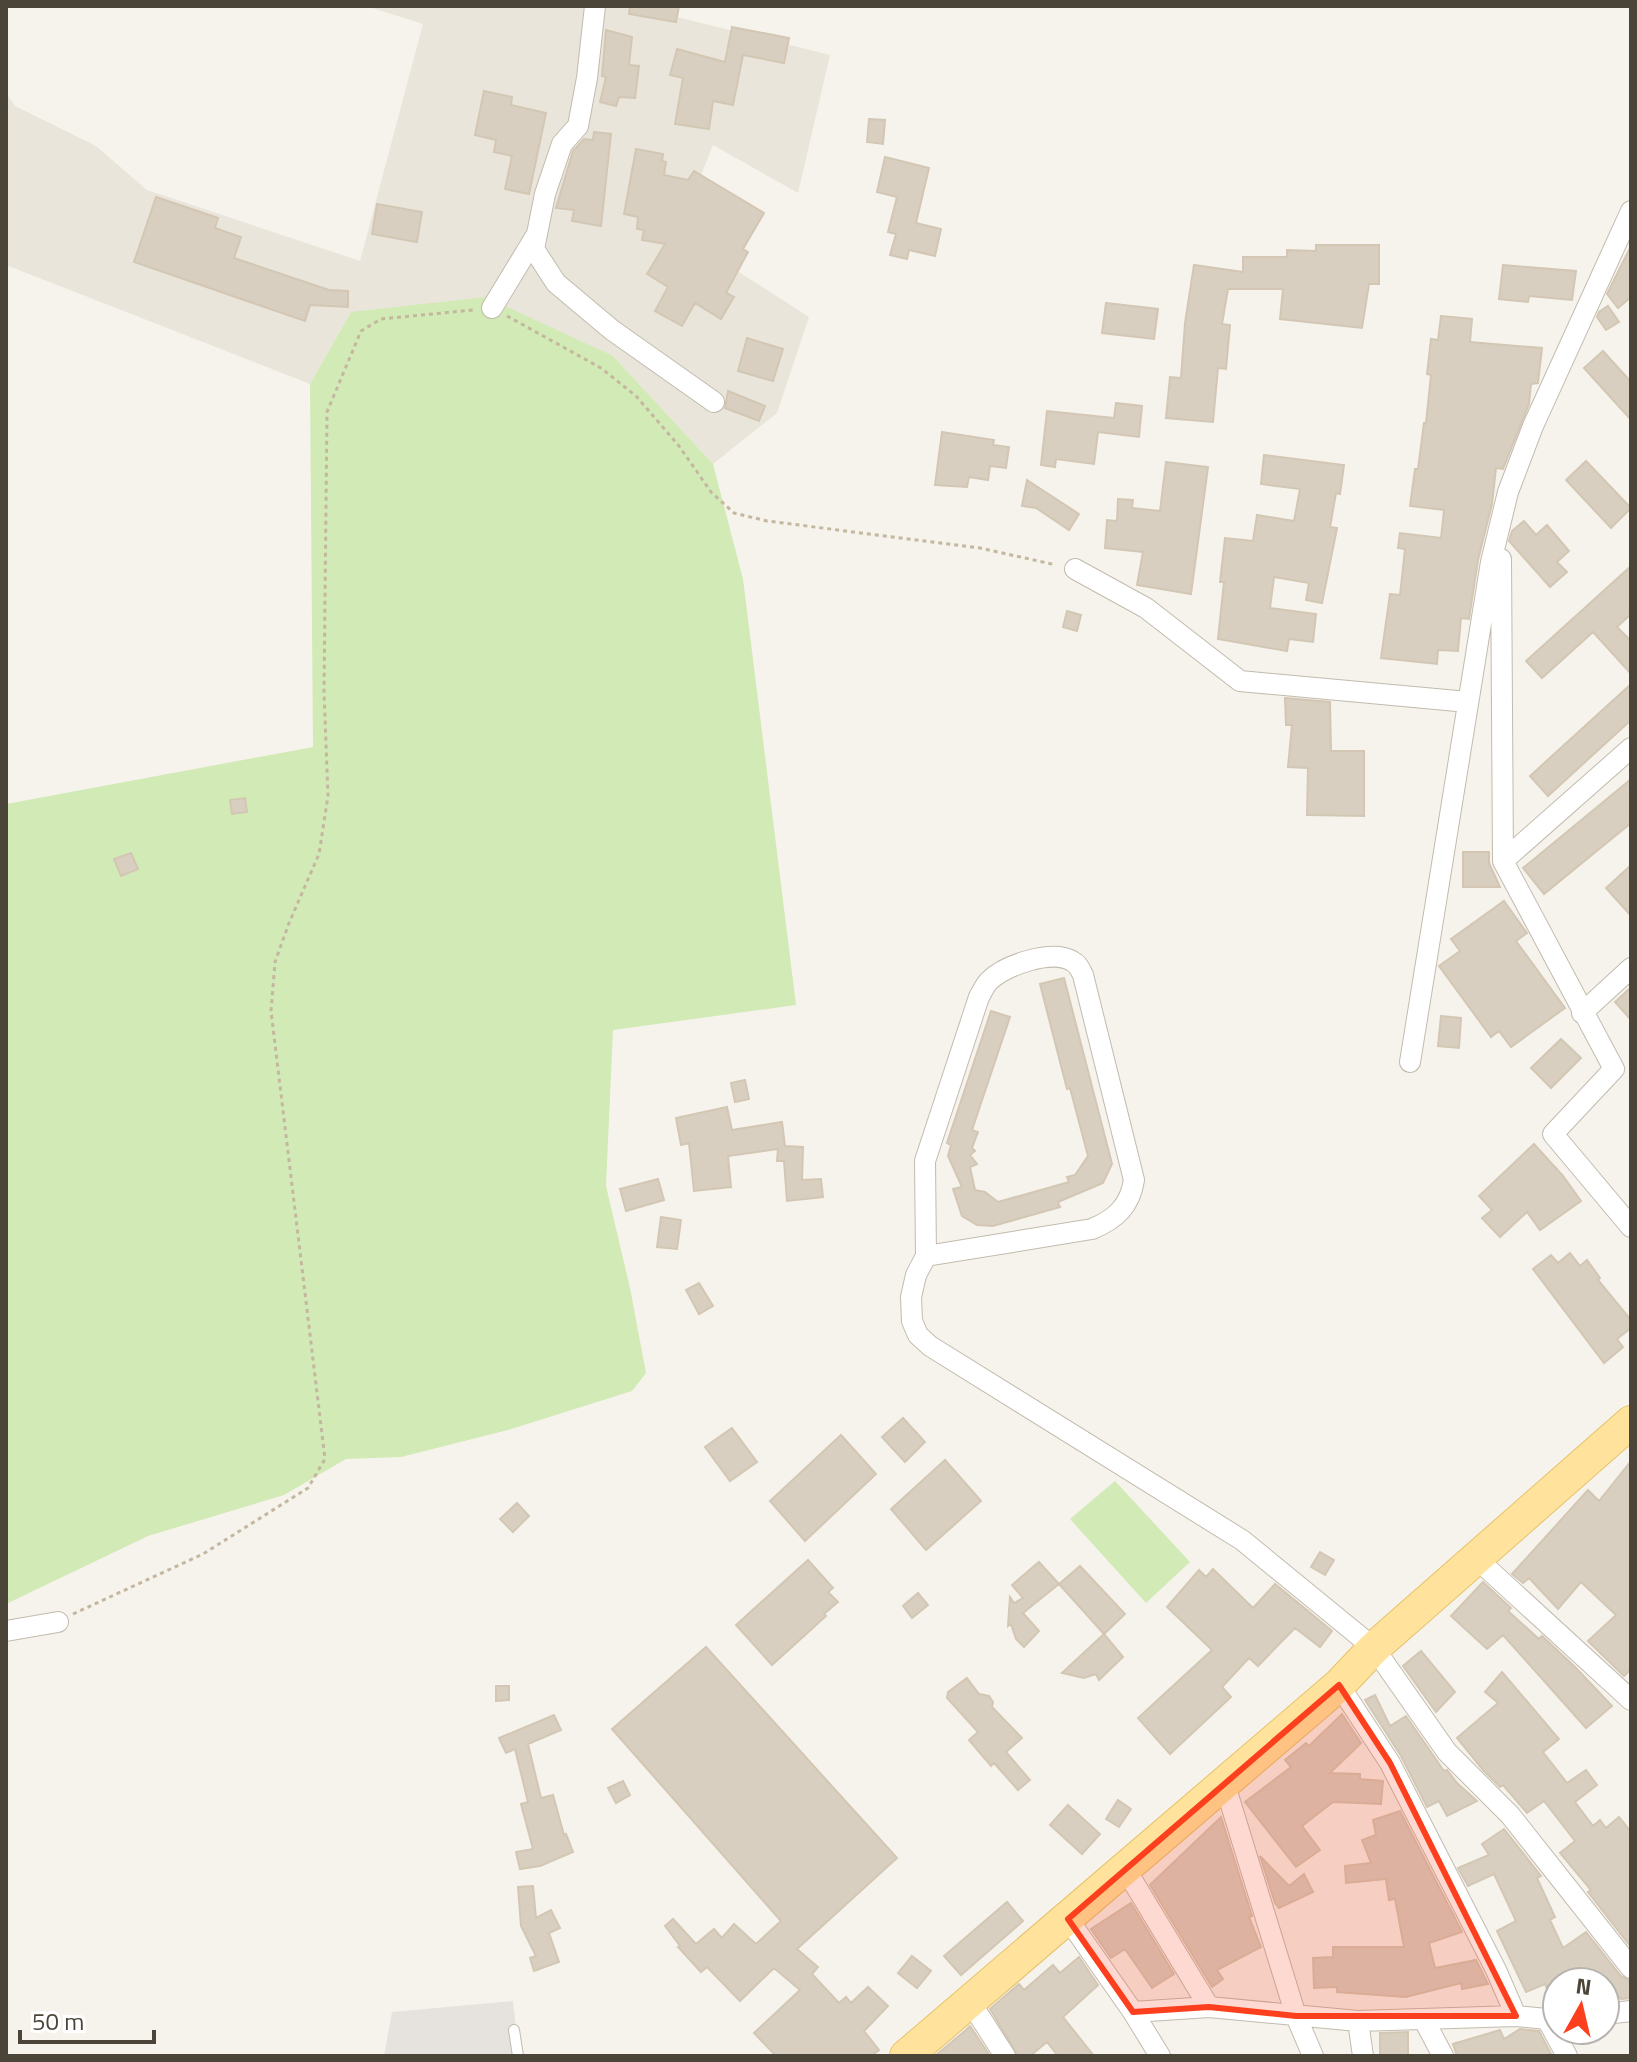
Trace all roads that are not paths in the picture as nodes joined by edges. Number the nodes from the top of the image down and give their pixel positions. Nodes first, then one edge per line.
1 (595, 6) edge
2 (1631, 211) edge
3 (537, 234) junction
4 (492, 308) road end
5 (714, 402) dead end
6 (1500, 523) junction
7 (1075, 569) road end
8 (1468, 702) junction
9 (1631, 748) edge
10 (1503, 861) junction
11 (1631, 968) edge
12 (1582, 1013) junction
13 (1410, 1062) dead end
14 (1631, 1227) edge
15 (926, 1256) junction
16 (1631, 1422) edge
17 (1477, 1559) junction
18 (58, 1622) road end
19 (6, 1631) edge
20 (1374, 1648) junction
21 (1339, 1685) junction
22 (1631, 1700) edge
23 (1224, 1782) junction
24 (1126, 1870) junction
25 (1068, 1919) junction
26 (1631, 1968) edge
27 (969, 2000) junction
28 (1209, 2007) junction
29 (1133, 2012) junction
30 (1296, 2016) junction
31 (1516, 2016) junction
32 (1541, 2019) edge
33 (1424, 2020) junction
34 (1358, 2021) junction
35 (514, 2030) dead end
36 (518, 2056) edge
37 (906, 2056) edge
38 (1005, 2056) edge
39 (1160, 2056) edge
40 (1313, 2056) edge
41 (1363, 2056) edge
42 (1443, 2056) edge

1 - 3 street
2 - 6 street
3 - 4 street
3 - 5 street
6 - 8 street
6 - 10 street
7 - 8 street
8 - 13 street
9 - 10 street
10 - 12 street
11 - 12 street
12 - 14 street
15 - 15 street
15 - 20 street
16 - 17 main road
17 - 20 main road
17 - 22 street
18 - 19 street
20 - 21 main road
20 - 26 street
21 - 23 main road
21 - 31 street
23 - 24 main road
23 - 30 street
24 - 25 main road
24 - 28 street
25 - 27 main road
25 - 29 street
27 - 37 main road
27 - 38 street
28 - 29 street
28 - 30 street
29 - 39 street
30 - 34 street
30 - 40 street
31 - 32 street
31 - 33 street
33 - 34 street
33 - 42 street
34 - 41 street
35 - 36 lane

